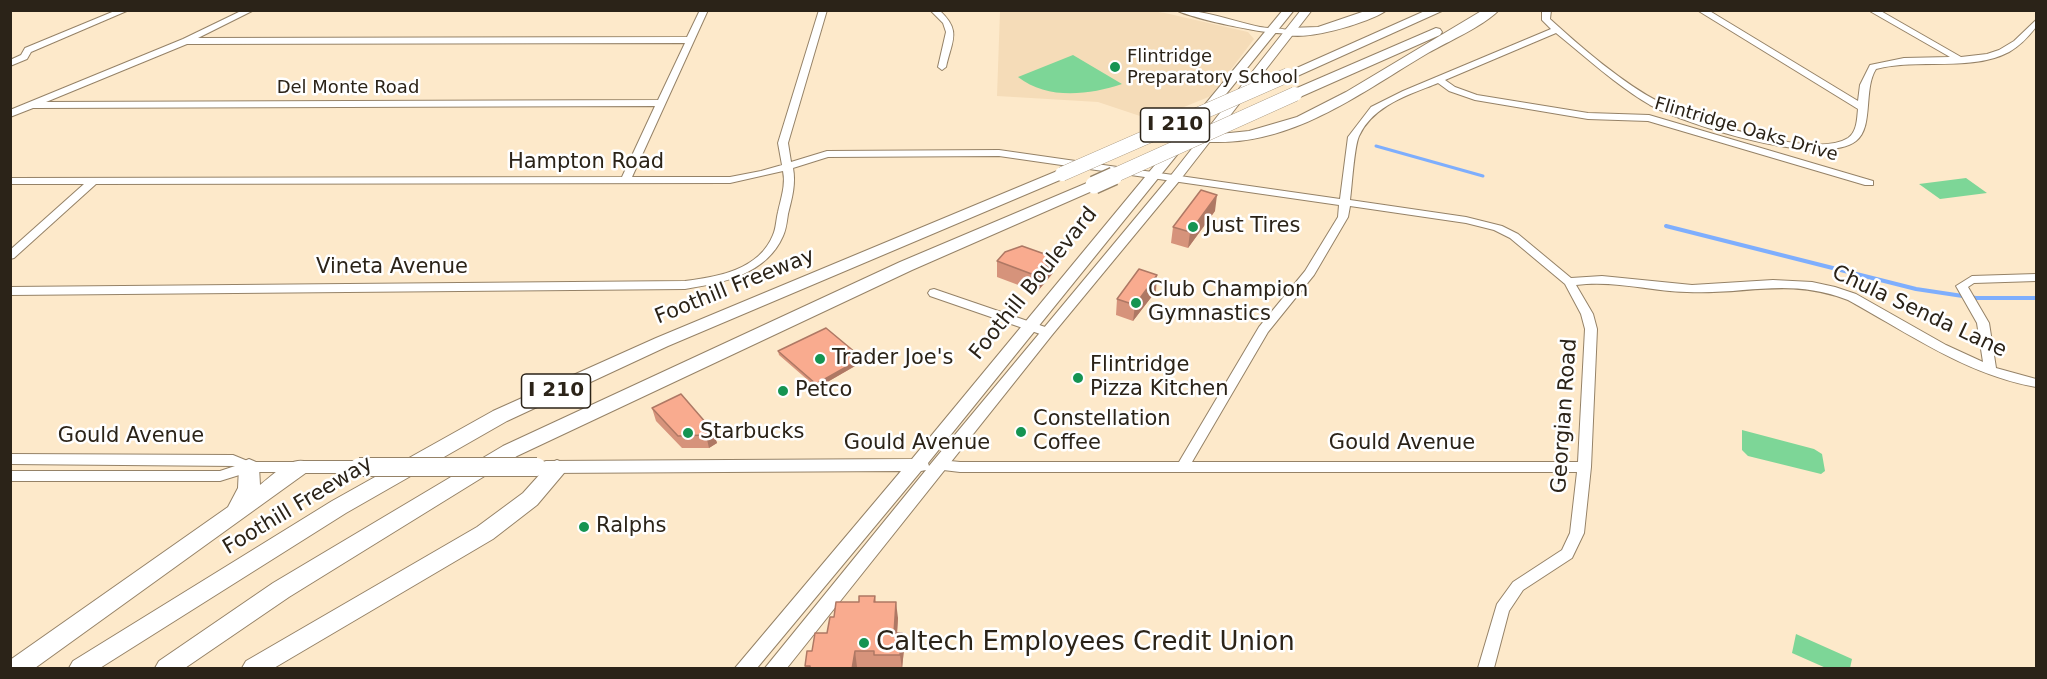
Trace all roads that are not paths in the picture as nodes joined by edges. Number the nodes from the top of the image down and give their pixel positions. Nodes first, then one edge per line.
1 (125, 10) edge
2 (250, 10) edge
3 (704, 10) edge
4 (823, 10) edge
5 (934, 10) edge
6 (1180, 10) edge
7 (1289, 10) edge
8 (1381, 10) edge
9 (1438, 10) edge
10 (1484, 10) edge
11 (1493, 10) edge
12 (1546, 10) edge
13 (1701, 10) edge
14 (1872, 10) edge
15 (1304, 14) edge
16 (2037, 22) edge
17 (1335, 27) junction
18 (1557, 30) junction
19 (1272, 31) junction
20 (1288, 32) junction
21 (690, 40) junction
22 (186, 41) junction
23 (1958, 58) junction
24 (10, 63) edge
25 (942, 67) dead end
26 (1439, 80) junction
27 (661, 103) junction
28 (34, 105) junction
29 (1861, 107) junction
30 (1668, 110) junction
31 (10, 114) edge
32 (1649, 118) junction
33 (1186, 136) junction
34 (1206, 138) junction
35 (788, 166) junction
36 (1157, 174) junction
37 (1176, 177) junction
38 (10, 181) edge
39 (93, 181) junction
40 (625, 181) junction
41 (1869, 183) dead end
42 (1346, 202) junction
43 (10, 256) edge
44 (2037, 278) edge
45 (1569, 282) junction
46 (10, 291) edge
47 (934, 293) dead end
48 (1029, 327) junction
49 (1047, 332) junction
50 (1989, 369) junction
51 (2037, 383) edge
52 (10, 459) edge
53 (915, 465) junction
54 (940, 465) junction
55 (1183, 466) junction
56 (249, 467) junction
57 (300, 467) junction
58 (547, 467) junction
59 (1584, 467) junction
60 (10, 476) edge
61 (228, 518) junction
62 (18, 669) edge
63 (81, 669) edge
64 (167, 669) edge
65 (254, 669) edge
66 (745, 669) edge
67 (776, 669) edge
68 (1486, 669) edge

1 - 24 street
2 - 22 street
3 - 21 street
4 - 35 street
5 - 25 street
6 - 19 street
7 - 19 main road, Foothill Boulevard
8 - 17 highway
9 - 63 highway, Foothill Freeway / I 210, bridge
10 - 64 highway, I 210, bridge
11 - 34 highway
12 - 18 street
13 - 29 street
14 - 23 street
15 - 17 highway
15 - 20 main road, Foothill Boulevard
16 - 23 street
17 - 20 highway
18 - 26 street
18 - 30 street
19 - 20 street
19 - 33 main road, Foothill Boulevard
20 - 34 main road, Foothill Boulevard
21 - 22 street
21 - 27 street
22 - 28 street
23 - 29 street
26 - 32 street, Flintridge Oaks Drive
26 - 42 street
27 - 28 street, Del Monte Road
27 - 40 street
28 - 31 street
29 - 30 street
30 - 32 street
32 - 41 street, Flintridge Oaks Drive
33 - 34 highway
33 - 36 main road, Foothill Boulevard
34 - 37 main road, Foothill Boulevard
35 - 36 street, Hampton Road
35 - 40 street, Hampton Road
35 - 46 street, Vineta Avenue
36 - 37 street, Georgian Road
36 - 48 main road, Foothill Boulevard
37 - 42 street, Georgian Road
37 - 49 main road, Foothill Boulevard
38 - 39 street, Hampton Road
39 - 40 street, Hampton Road
39 - 43 street
42 - 45 street, Georgian Road
42 - 55 street
44 - 50 street
45 - 50 street, Chula Senda Lane
45 - 59 street, Georgian Road
47 - 48 street
48 - 49 street
48 - 53 main road, Foothill Boulevard
49 - 54 main road, Foothill Boulevard
50 - 51 street, Chula Senda Lane
52 - 56 street, Gould Avenue
53 - 54 main road, Gould Avenue
53 - 58 main road, Gould Avenue
53 - 66 main road, Foothill Boulevard
54 - 55 street, Gould Avenue
54 - 67 main road, Foothill Boulevard
55 - 59 street, Gould Avenue
56 - 57 street, Gould Avenue
56 - 60 street, Gould Avenue
56 - 61 highway
57 - 58 main road, Gould Avenue, bridge
57 - 61 highway
58 - 65 highway
59 - 68 street, Georgian Road
61 - 62 highway

